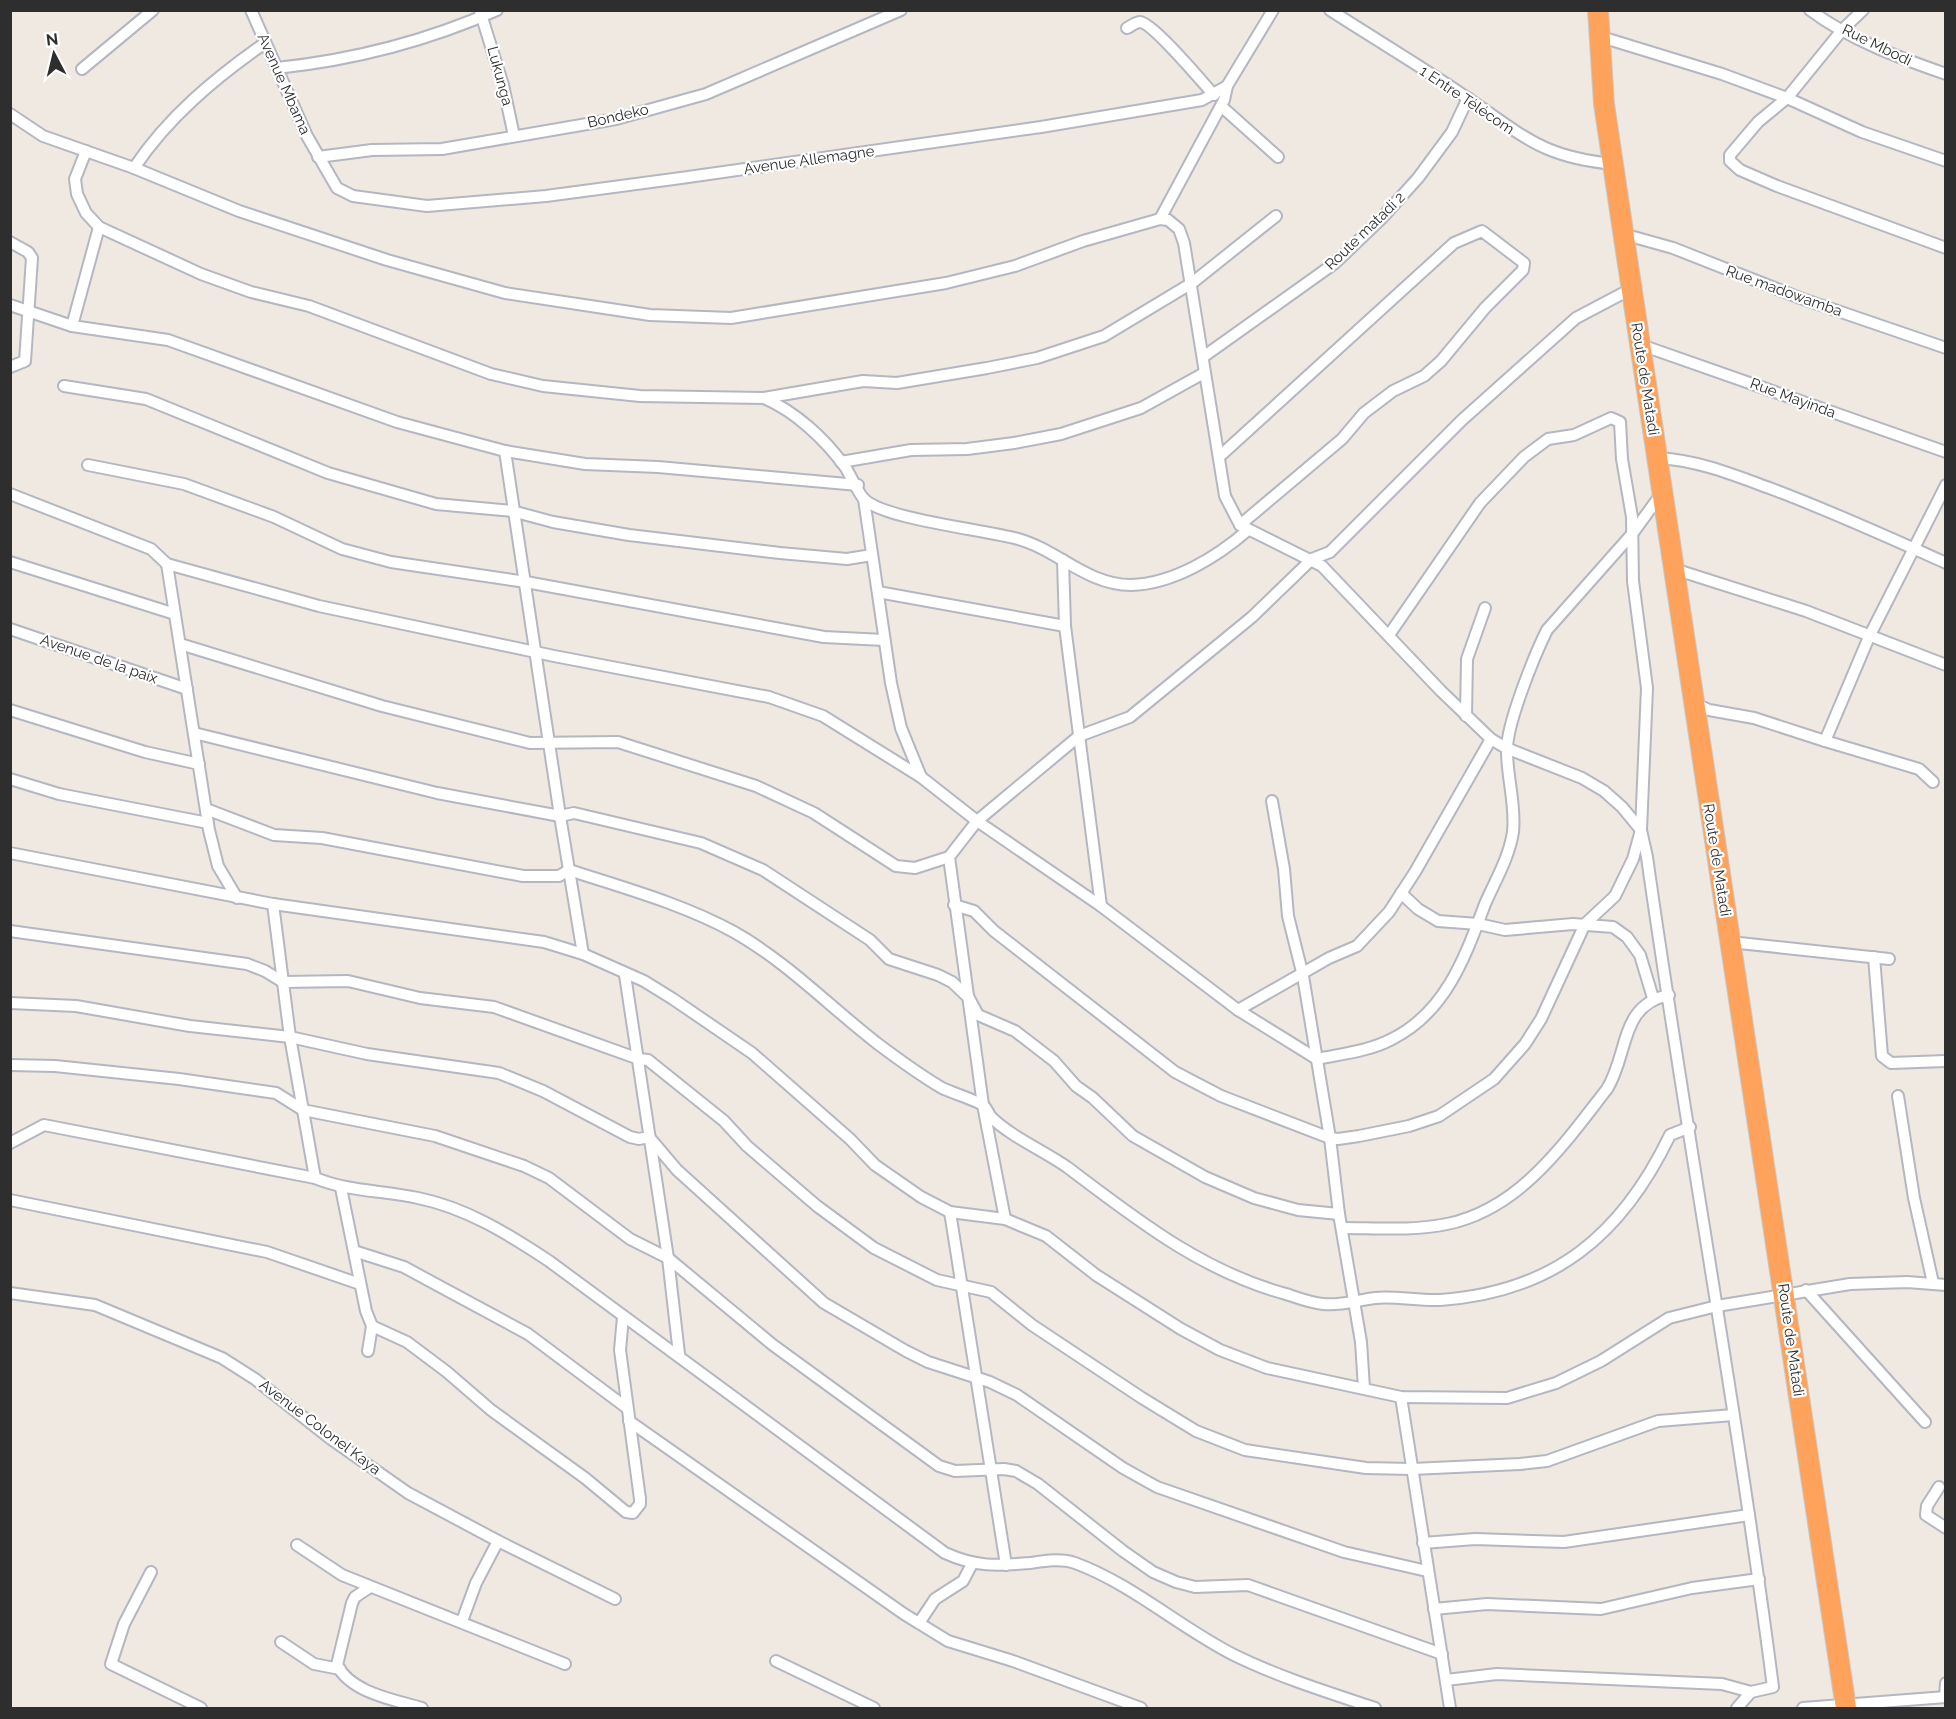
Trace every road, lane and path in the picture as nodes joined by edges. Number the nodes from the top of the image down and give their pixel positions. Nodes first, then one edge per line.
1 (153, 10) edge
2 (251, 10) edge
3 (496, 10) edge
4 (901, 10) edge
5 (1273, 10) edge
6 (1330, 10) edge
7 (1598, 10) edge
8 (1810, 10) edge
9 (1863, 10) edge
10 (482, 13) edge
11 (1127, 28) dead end
12 (1843, 29) junction
13 (1598, 36) junction
14 (265, 44) junction
15 (277, 68) junction
16 (82, 69) dead end
17 (1946, 74) edge
18 (1227, 86) junction
19 (1214, 95) junction
20 (1468, 98) junction
21 (1787, 98) junction
22 (1221, 106) junction
23 (10, 114) edge
24 (514, 136) junction
25 (86, 151) junction
26 (318, 157) junction
27 (1278, 157) dead end
28 (1946, 161) edge
29 (1614, 164) junction
30 (134, 168) junction
31 (1276, 216) dead end
32 (1160, 219) junction
33 (99, 227) junction
34 (1623, 234) junction
35 (10, 242) edge
36 (1946, 248) edge
37 (1192, 283) junction
38 (1631, 289) junction
39 (10, 305) edge
40 (30, 312) junction
41 (72, 326) junction
42 (1641, 345) junction
43 (1946, 348) edge
44 (1203, 357) junction
45 (10, 367) edge
46 (1204, 373) junction
47 (64, 386) dead end
48 (764, 398) junction
49 (505, 451) junction
50 (1946, 452) edge
51 (1220, 456) junction
52 (1657, 458) junction
53 (841, 462) junction
54 (88, 465) dead end
55 (858, 485) junction
56 (1946, 485) edge
57 (1662, 493) junction
58 (10, 494) edge
59 (864, 499) junction
60 (512, 512) junction
61 (1244, 528) junction
62 (1632, 534) junction
63 (1913, 548) junction
64 (872, 555) junction
65 (1312, 559) junction
66 (1063, 560) junction
67 (10, 562) edge
68 (1946, 563) edge
69 (167, 564) junction
70 (1674, 569) junction
71 (526, 582) junction
72 (878, 592) junction
73 (1485, 608) dead end
74 (175, 614) junction
75 (1065, 626) junction
76 (10, 629) edge
77 (1389, 636) junction
78 (1869, 637) junction
79 (884, 640) junction
80 (180, 644) junction
81 (535, 651) junction
82 (1946, 665) edge
83 (187, 689) junction
84 (1695, 703) junction
85 (10, 710) edge
86 (1466, 716) junction
87 (194, 733) junction
88 (1079, 736) junction
89 (1491, 739) junction
90 (1825, 741) junction
91 (548, 742) junction
92 (1506, 748) junction
93 (199, 764) junction
94 (921, 777) junction
95 (10, 779) edge
96 (1933, 782) dead end
97 (1272, 801) dead end
98 (206, 809) junction
99 (560, 816) junction
100 (977, 821) junction
101 (208, 823) junction
102 (1641, 830) junction
103 (10, 853) edge
104 (949, 857) junction
105 (569, 870) junction
106 (1401, 893) junction
107 (237, 898) junction
108 (273, 904) junction
109 (954, 904) junction
110 (1101, 906) junction
111 (1478, 924) junction
112 (1585, 924) junction
113 (10, 931) edge
114 (1730, 942) junction
115 (583, 954) junction
116 (1874, 957) junction
117 (1889, 959) dead end
118 (625, 975) junction
119 (1303, 976) junction
120 (283, 982) junction
121 (1669, 995) junction
122 (969, 998) junction
123 (1653, 998) junction
124 (10, 1003) edge
125 (1238, 1010) junction
126 (290, 1037) junction
127 (639, 1059) junction
128 (1317, 1059) junction
129 (1946, 1061) edge
130 (10, 1065) edge
131 (1898, 1096) dead end
132 (983, 1105) junction
133 (303, 1110) junction
134 (1690, 1128) junction
135 (649, 1137) junction
136 (1330, 1138) junction
137 (10, 1143) edge
138 (315, 1178) junction
139 (341, 1188) junction
140 (10, 1200) edge
141 (950, 1212) junction
142 (1339, 1214) junction
143 (1005, 1219) junction
144 (1342, 1228) junction
145 (354, 1251) junction
146 (668, 1258) junction
147 (1933, 1283) junction
148 (360, 1284) junction
149 (961, 1285) junction
150 (1946, 1285) edge
151 (1806, 1290) junction
152 (10, 1293) edge
153 (1785, 1295) junction
154 (1353, 1302) junction
155 (1717, 1306) junction
156 (623, 1317) junction
157 (372, 1326) junction
158 (368, 1351) dead end
159 (678, 1354) junction
160 (976, 1378) junction
161 (1364, 1388) junction
162 (1401, 1397) junction
163 (627, 1408) junction
164 (1733, 1415) junction
165 (629, 1421) junction
166 (1925, 1422) dead end
167 (989, 1469) junction
168 (1412, 1469) junction
169 (1939, 1487) dead end
170 (1749, 1515) junction
171 (1946, 1528) edge
172 (498, 1541) junction
173 (1423, 1543) junction
174 (297, 1545) dead end
175 (972, 1564) junction
176 (1006, 1565) junction
177 (1427, 1571) junction
178 (151, 1572) dead end
179 (1759, 1579) junction
180 (370, 1587) junction
181 (615, 1599) dead end
182 (1434, 1609) junction
183 (462, 1621) junction
184 (919, 1623) junction
185 (281, 1642) dead end
186 (1442, 1654) junction
187 (776, 1661) dead end
188 (565, 1664) dead end
189 (340, 1670) junction
190 (1446, 1680) junction
191 (1946, 1683) edge
192 (1751, 1692) junction
193 (1945, 1697) edge
194 (1846, 1707) edge
195 (201, 1708) edge
196 (422, 1708) edge
197 (874, 1708) edge
198 (1141, 1708) edge
199 (1375, 1708) edge
200 (1450, 1708) edge
201 (1737, 1708) edge
202 (1803, 1708) edge

1 - 16 street
2 - 14 street, Avenue Mbama
3 - 10 street
4 - 24 street, Bondeko
5 - 18 street, Avenue Allemagne
6 - 20 street, 1 Entre Télécom
7 - 13 highway, Route de Matadi
8 - 12 street, Rue Mbodi
9 - 12 street
10 - 15 street
10 - 24 street, Lukunga
11 - 19 street
12 - 17 street, Rue Mbodi
12 - 21 street
13 - 21 street
13 - 29 highway, Route de Matadi
14 - 15 street, Avenue Mbama
14 - 30 street
15 - 26 street, Avenue Mbama
18 - 19 street, Avenue Allemagne
18 - 22 street
19 - 26 street, Avenue Allemagne
20 - 29 street, 1 Entre Télécom
20 - 44 street, Route matadi 2
21 - 28 street
21 - 36 street
22 - 27 street
22 - 32 street
23 - 25 street
24 - 26 street, Bondeko
25 - 30 street
25 - 33 street
29 - 34 highway, Route de Matadi
30 - 32 street
31 - 37 street
32 - 37 street
33 - 41 street
33 - 48 street
34 - 38 highway, Route de Matadi
34 - 43 street, Rue madowamba
35 - 40 street
37 - 44 street
37 - 48 street
38 - 42 highway, Route de Matadi
38 - 65 street
39 - 40 street
40 - 41 street
40 - 45 street
41 - 49 street
42 - 50 street, Rue Mayinda
42 - 52 highway, Route de Matadi
44 - 46 street
46 - 51 street
46 - 53 street
47 - 60 street
48 - 53 street
49 - 55 street
49 - 60 street
51 - 61 street
51 - 61 street
52 - 57 highway, Route de Matadi
52 - 63 street
53 - 55 street
54 - 71 street
55 - 59 street
56 - 63 street
57 - 62 street
57 - 70 highway, Route de Matadi
58 - 69 street
59 - 64 street
59 - 66 street
60 - 64 street
60 - 71 street
61 - 65 street
61 - 66 street
62 - 77 street
62 - 92 street
62 - 102 street
63 - 68 street
63 - 78 street
64 - 72 street
65 - 77 street
65 - 88 street
66 - 75 street
67 - 74 street
69 - 74 street
69 - 81 street
70 - 78 street
70 - 84 highway, Route de Matadi
71 - 79 street
71 - 81 street
72 - 75 street
72 - 79 street
73 - 86 street
74 - 80 street
75 - 88 street
76 - 83 street, Avenue de la paix
77 - 86 street
78 - 82 street
78 - 90 street
79 - 94 street
80 - 83 street
80 - 91 street
81 - 91 street
81 - 94 street
83 - 87 street
84 - 90 street
84 - 114 highway, Route de Matadi
85 - 93 street
86 - 89 street
87 - 93 street
87 - 99 street
88 - 100 street
88 - 110 street
89 - 92 street
89 - 106 street
90 - 96 street
91 - 99 street
91 - 104 street
92 - 102 street
92 - 111 street
93 - 98 street
94 - 100 street
95 - 101 street
97 - 119 street
98 - 101 street
98 - 105 street
99 - 105 street
99 - 122 street
100 - 104 street
100 - 110 street
101 - 107 street
102 - 112 street
102 - 121 street
103 - 107 street
104 - 109 street
105 - 115 street
105 - 132 street
106 - 111 street
106 - 119 street
107 - 108 street
108 - 115 street
108 - 120 street
109 - 122 street
109 - 136 street
110 - 125 street
111 - 112 street
111 - 128 street
112 - 123 street
112 - 136 street
113 - 120 street
114 - 116 street
114 - 153 highway, Route de Matadi
115 - 118 street
116 - 117 street
116 - 129 street
118 - 127 street
118 - 141 street
119 - 125 street
119 - 128 street
120 - 126 street
120 - 127 street
121 - 123 street
121 - 134 street
122 - 132 street
122 - 142 street
123 - 144 street
124 - 126 street
125 - 128 street
126 - 133 street
126 - 135 street
127 - 135 street
127 - 149 street
128 - 136 street
130 - 133 street
131 - 147 street
132 - 143 street
132 - 154 street
133 - 138 street
133 - 146 street
134 - 154 street
134 - 155 street
135 - 146 street
135 - 160 street
136 - 142 street
137 - 138 street
138 - 139 street
139 - 145 street
139 - 156 street
140 - 148 street
141 - 143 street
141 - 149 street
142 - 144 street
143 - 161 street
144 - 154 street
145 - 148 street
145 - 163 street
146 - 159 street
146 - 167 street
147 - 150 street
147 - 151 street
148 - 157 street
149 - 160 street
149 - 168 street
151 - 153 street
151 - 166 street
152 - 172 street, Avenue Colonel Kaya
153 - 155 street
153 - 194 highway, Route de Matadi
154 - 161 street
155 - 162 street
155 - 164 street
156 - 159 street
156 - 163 street
157 - 158 street
157 - 165 street
159 - 175 street
160 - 167 street
160 - 177 street
161 - 162 street
162 - 168 street
163 - 165 street
164 - 168 street
164 - 170 street
165 - 184 street
167 - 176 street
167 - 186 street
168 - 173 street
169 - 171 street
170 - 173 street
170 - 179 street
172 - 181 street, Avenue Colonel Kaya
172 - 183 street
173 - 177 street
174 - 180 street
175 - 176 street
175 - 184 street
176 - 199 street
177 - 182 street
178 - 195 street
179 - 182 street
179 - 192 street
180 - 183 street
180 - 189 street
182 - 186 street
183 - 188 street
184 - 198 street
185 - 189 street
186 - 190 street
187 - 197 street
189 - 196 street
190 - 192 street
190 - 200 street
191 - 193 street
192 - 201 street
193 - 194 street
194 - 202 street

